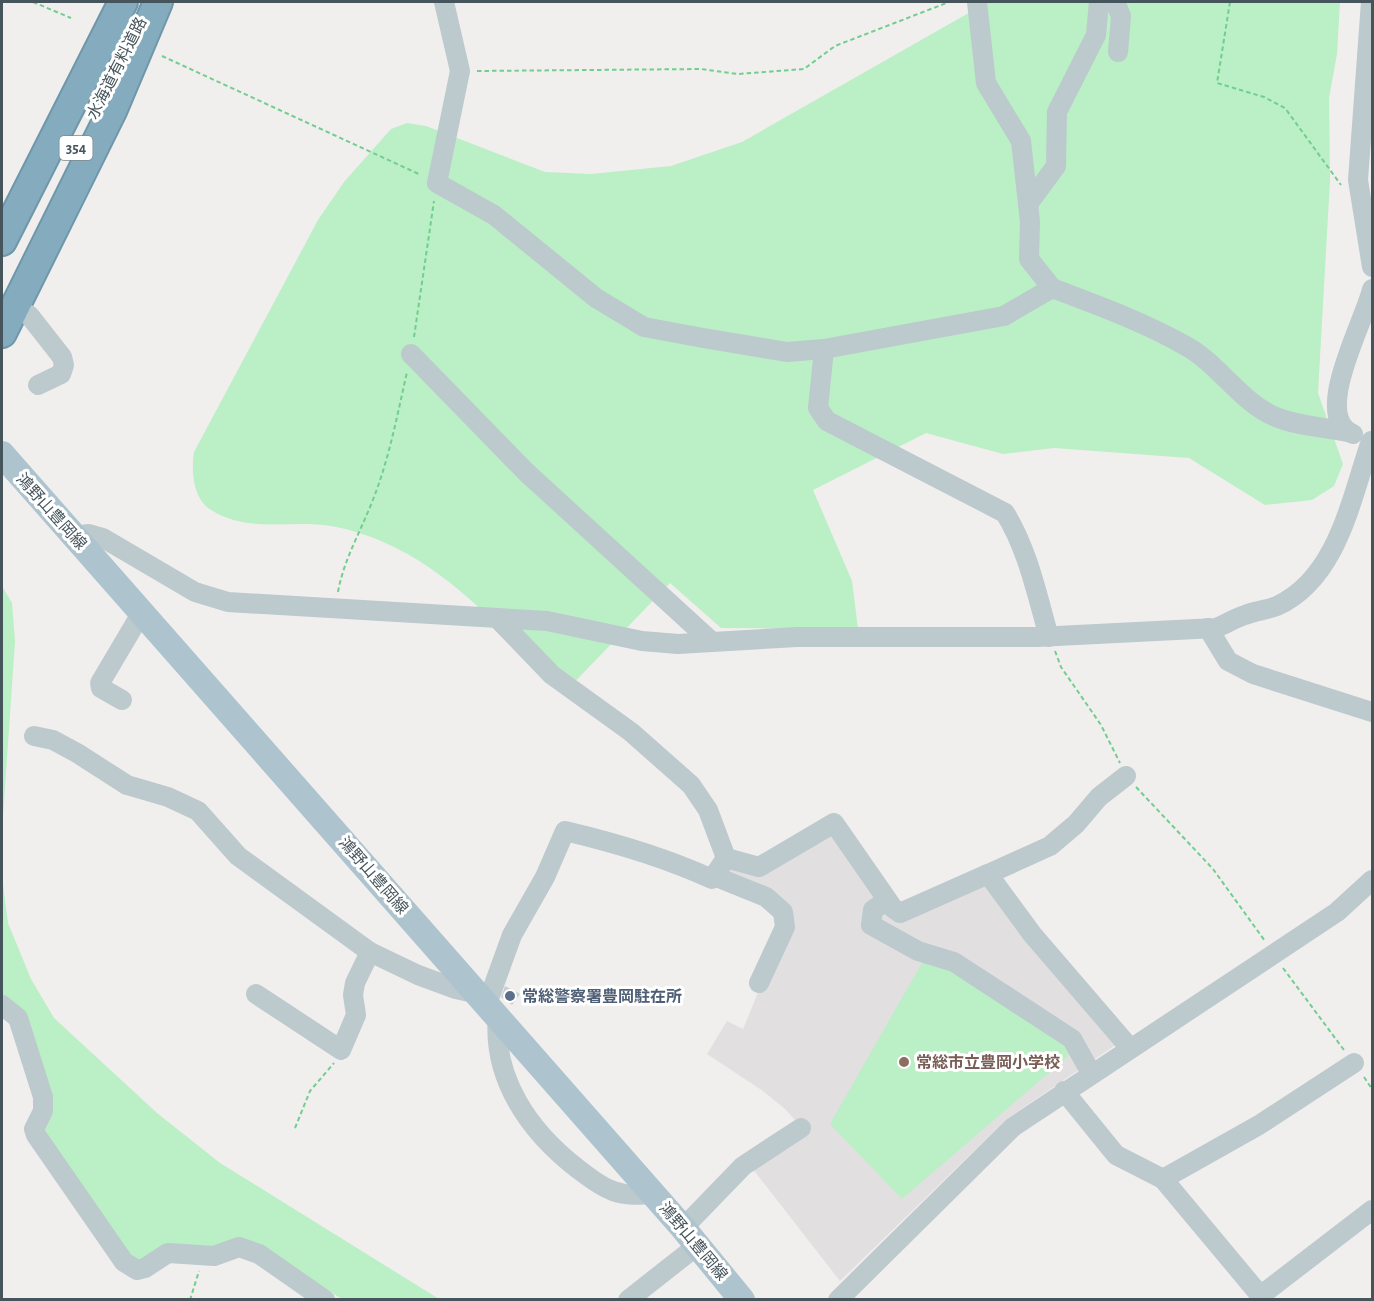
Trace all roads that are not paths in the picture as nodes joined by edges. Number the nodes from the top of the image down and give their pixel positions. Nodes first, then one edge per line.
1 (116, 2) edge
2 (123, 2) edge
3 (150, 2) edge
4 (158, 2) edge
5 (444, 2) edge
6 (977, 2) edge
7 (1099, 2) edge
8 (1115, 2) edge
9 (1371, 2) edge
10 (1118, 52) dead end
11 (1028, 204) junction
12 (2, 208) edge
13 (2, 241) edge
14 (1371, 247) edge
15 (1372, 267) edge
16 (1052, 288) junction
17 (1372, 289) edge
18 (8, 301) edge
19 (2, 333) edge
20 (824, 349) junction
21 (411, 354) road end
22 (38, 385) dead end
23 (1348, 432) junction
24 (1372, 441) edge
25 (2, 454) edge
26 (74, 536) junction
27 (142, 612) junction
28 (497, 618) junction
29 (1208, 628) junction
30 (1050, 637) junction
31 (712, 642) junction
32 (122, 700) dead end
33 (1372, 712) edge
34 (34, 736) dead end
35 (1126, 777) road end
36 (726, 858) junction
37 (988, 874) junction
38 (714, 876) junction
39 (1372, 880) edge
40 (888, 900) junction
41 (370, 952) junction
42 (759, 983) dead end
43 (256, 994) dead end
44 (2, 1005) edge
45 (488, 1005) junction
46 (1130, 1048) junction
47 (1354, 1063) road end
48 (1091, 1073) junction
49 (1064, 1091) junction
50 (801, 1128) dead end
51 (1163, 1179) junction
52 (654, 1194) junction
53 (1372, 1209) edge
54 (691, 1236) junction
55 (1262, 1298) edge
56 (325, 1299) edge
57 (628, 1299) edge
58 (742, 1299) edge
59 (838, 1299) edge

1 - 12 highway
2 - 13 highway, 水海道有料道路 / 354
3 - 18 highway, 水海道有料道路 / 354
4 - 18 highway
5 - 20 street
6 - 11 street
7 - 11 street
8 - 10 street
9 - 14 street
11 - 16 street
14 - 15 street
16 - 20 street
16 - 23 street
17 - 23 street
18 - 19 highway
18 - 22 street
20 - 30 street
21 - 31 street
23 - 24 street
24 - 29 street
25 - 26 main road, 鴻野山豊岡線
26 - 27 main road, 鴻野山豊岡線
26 - 28 street
27 - 32 street
27 - 45 main road, 鴻野山豊岡線
28 - 31 street
28 - 36 street
29 - 30 street
29 - 33 street
30 - 31 street
34 - 41 street
35 - 37 street
36 - 38 street
36 - 40 street
37 - 40 street
37 - 46 street
38 - 42 street
38 - 45 street
39 - 46 street
40 - 48 street
41 - 43 street
41 - 45 street
44 - 56 street
45 - 52 main road, 鴻野山豊岡線
45 - 52 street
46 - 48 street
47 - 51 street
48 - 49 street
49 - 51 street
49 - 59 street
50 - 54 street
51 - 55 street
52 - 54 main road, 鴻野山豊岡線
53 - 55 street
54 - 57 street
54 - 58 main road, 鴻野山豊岡線

